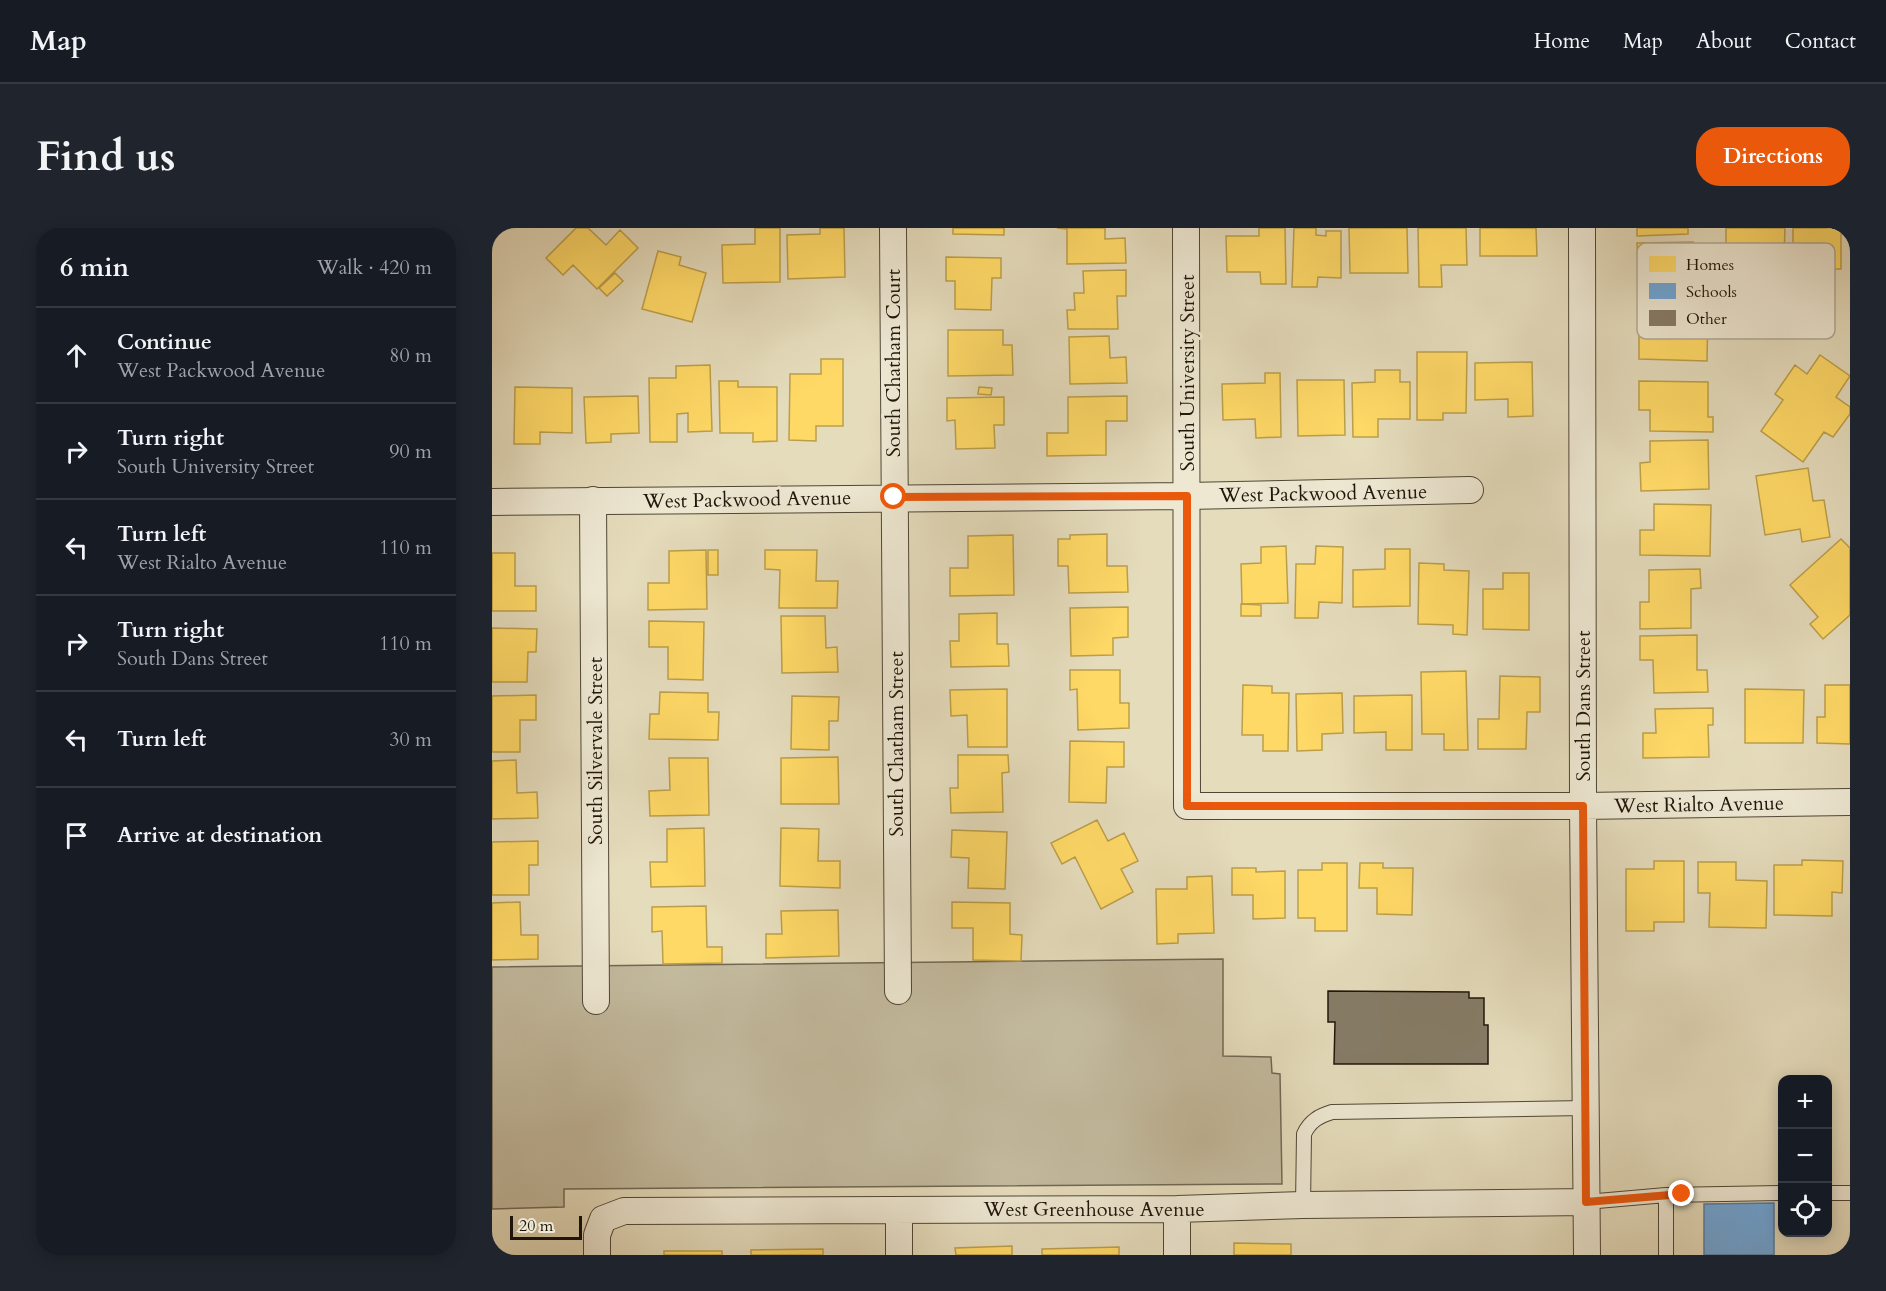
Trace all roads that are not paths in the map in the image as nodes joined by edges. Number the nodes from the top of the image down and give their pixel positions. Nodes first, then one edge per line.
1 (893, 228) edge
2 (1186, 228) edge
3 (1582, 228) edge
4 (1470, 490) dead end
5 (1187, 496) junction
6 (894, 497) junction
7 (593, 500) junction
8 (492, 502) edge
9 (1850, 802) edge
10 (1187, 806) joint
11 (1583, 806) junction
12 (898, 991) dead end
13 (596, 1001) dead end
14 (1585, 1108) junction
15 (1850, 1192) edge
16 (1778, 1193) edge
17 (1832, 1193) edge
18 (1666, 1195) junction
19 (1586, 1202) junction
20 (1303, 1206) junction
21 (1177, 1209) junction
22 (899, 1210) junction
23 (597, 1255) edge
24 (899, 1255) edge
25 (1177, 1255) edge
26 (1587, 1255) edge
27 (1666, 1255) edge

1 - 6 street, South Chatham Court
2 - 5 street, South University Street
3 - 11 street, South Dans Street
4 - 5 street, West Packwood Avenue
5 - 6 street, West Packwood Avenue
5 - 10 street, South University Street
6 - 7 street, West Packwood Avenue
6 - 12 street, South Chatham Street
7 - 8 street, West Packwood Avenue
7 - 13 street, South Silvervale Street
9 - 11 street, West Rialto Avenue
10 - 11 street, West Rialto Avenue
11 - 14 street, South Dans Street
14 - 19 street, South Dans Street
14 - 20 lane
15 - 17 lane
16 - 18 lane
18 - 19 lane
18 - 27 lane
19 - 20 street, West Greenhouse Avenue
19 - 26 street, South Dans Street
20 - 21 street, West Greenhouse Avenue
21 - 22 street, West Greenhouse Avenue
21 - 25 street
22 - 23 street, West Greenhouse Avenue
22 - 24 street

